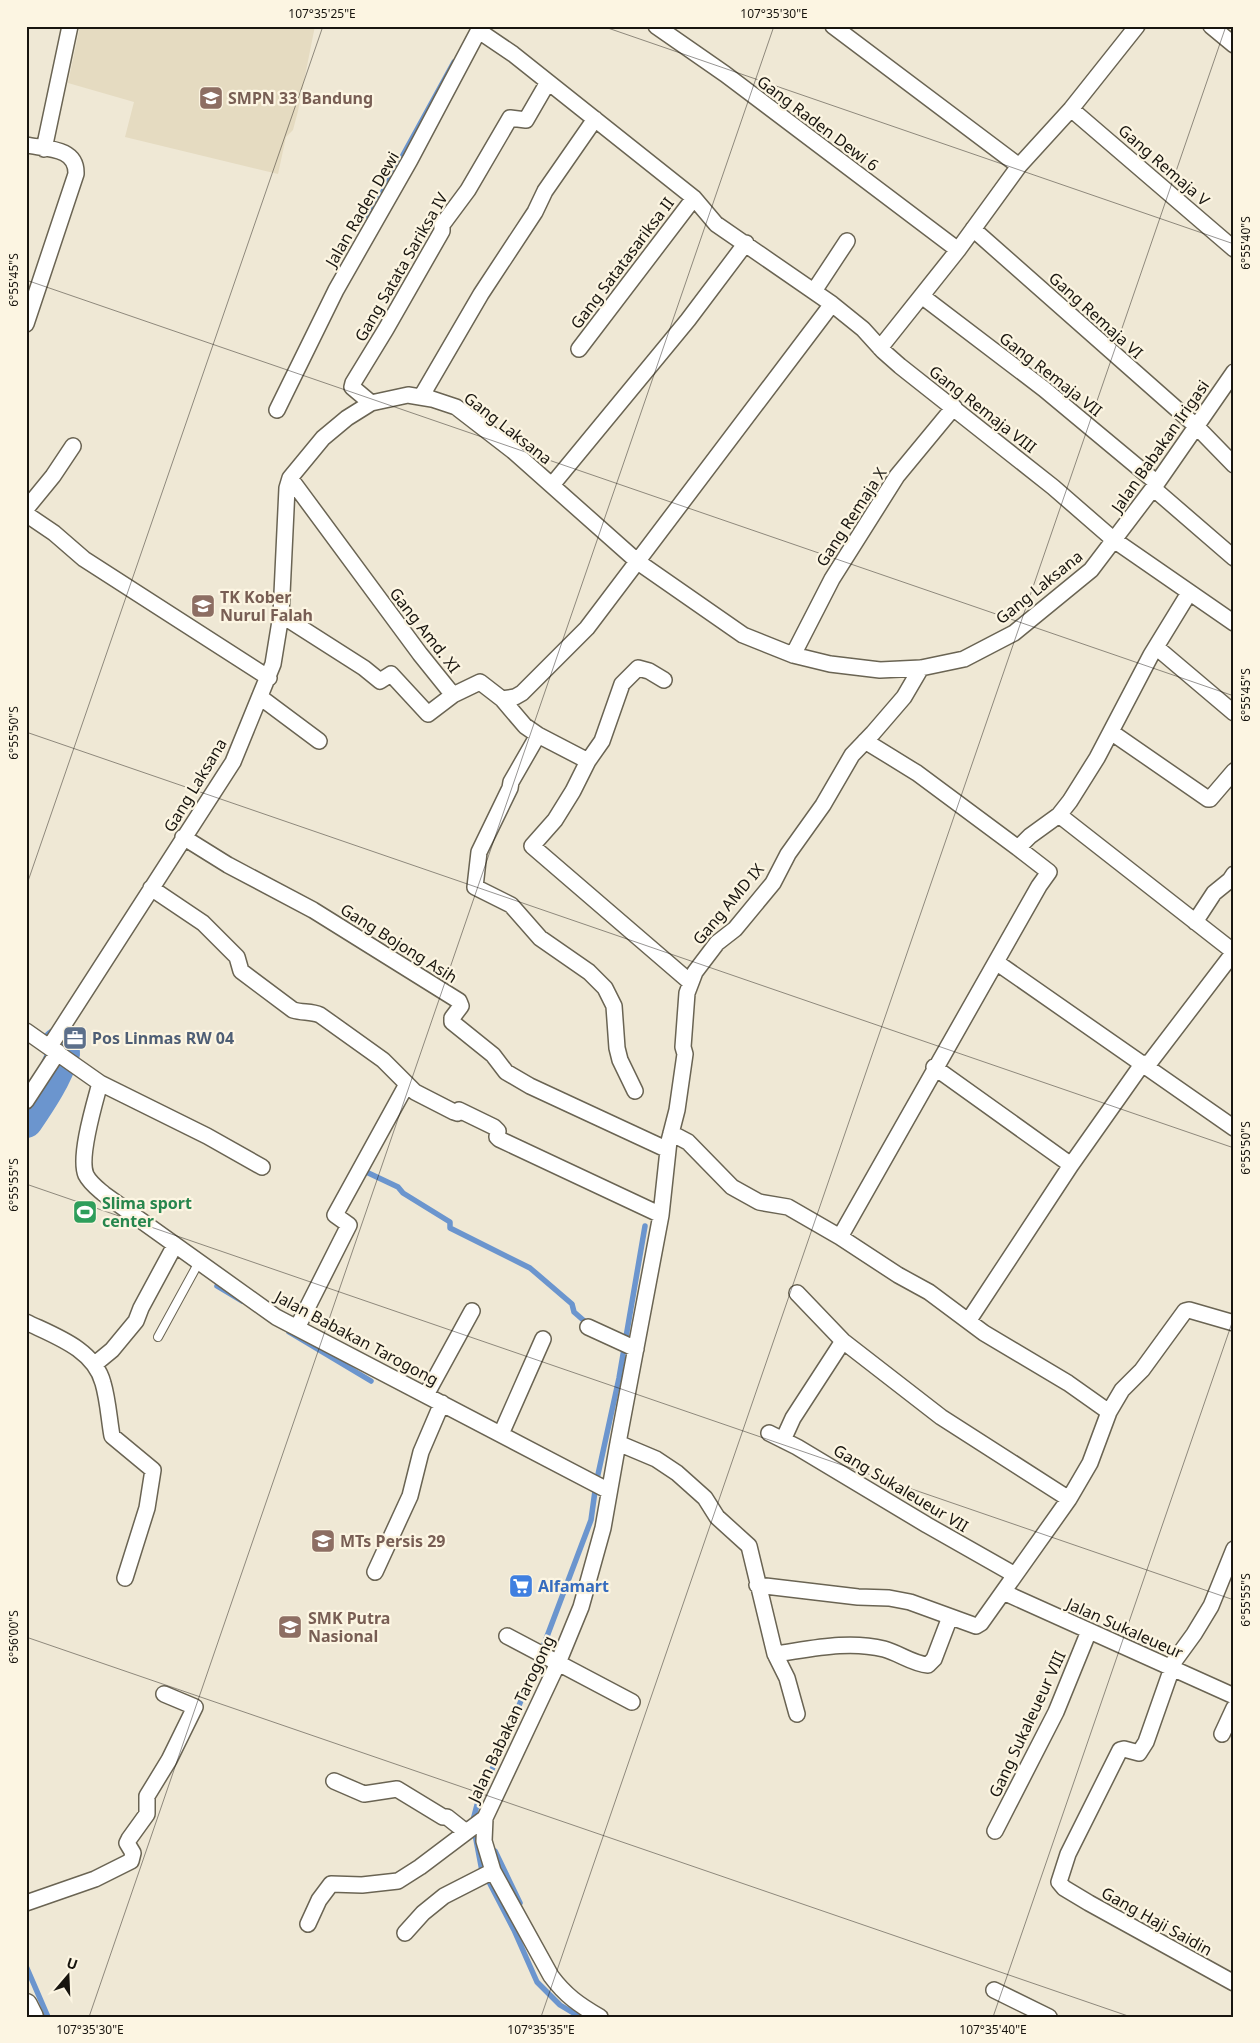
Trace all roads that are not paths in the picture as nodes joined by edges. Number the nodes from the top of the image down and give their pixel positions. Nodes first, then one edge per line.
1 (70, 26) edge
2 (656, 26) edge
3 (833, 26) edge
4 (1137, 26) edge
5 (1211, 26) edge
6 (480, 29) edge
7 (1234, 45) edge
8 (548, 82) junction
9 (1071, 109) junction
10 (594, 119) junction
11 (26, 145) edge
12 (44, 149) junction
13 (1019, 166) junction
14 (694, 198) junction
15 (973, 229) junction
16 (847, 241) dead end
17 (746, 243) junction
18 (1234, 249) edge
19 (958, 250) junction
20 (814, 291) junction
21 (922, 295) junction
22 (832, 304) junction
23 (26, 324) edge
24 (880, 348) junction
25 (579, 349) dead end
26 (1232, 379) edge
27 (421, 397) junction
28 (371, 403) junction
29 (954, 407) junction
30 (277, 410) dead end
31 (1196, 426) junction
32 (73, 446) dead end
33 (1234, 465) edge
34 (290, 478) junction
35 (552, 485) junction
36 (1155, 485) junction
37 (26, 509) edge
38 (26, 514) edge
39 (1114, 540) junction
40 (1234, 558) edge
41 (638, 562) junction
42 (1189, 593) junction
43 (281, 615) junction
44 (1231, 616) edge
45 (1156, 647) junction
46 (793, 655) junction
47 (920, 668) junction
48 (268, 678) junction
49 (664, 680) dead end
50 (454, 695) junction
51 (260, 697) junction
52 (502, 699) junction
53 (1234, 713) edge
54 (1111, 732) junction
55 (538, 735) junction
56 (319, 741) dead end
57 (865, 741) junction
58 (588, 761) junction
59 (1234, 771) edge
60 (1059, 816) junction
61 (183, 837) junction
62 (1018, 848) junction
63 (1234, 874) edge
64 (151, 888) junction
65 (1195, 922) junction
66 (1234, 952) edge
67 (996, 962) junction
68 (690, 982) junction
69 (26, 1030) edge
70 (60, 1053) junction
71 (1145, 1065) junction
72 (934, 1068) junction
73 (100, 1083) junction
74 (407, 1084) junction
75 (635, 1091) dead end
76 (26, 1101) edge
77 (1234, 1128) edge
78 (664, 1143) junction
79 (1071, 1165) junction
80 (262, 1167) dead end
81 (661, 1215) junction
82 (840, 1237) junction
83 (175, 1245) junction
84 (199, 1262) junction
85 (797, 1293) dead end
86 (472, 1311) dead end
87 (968, 1320) junction
88 (26, 1322) edge
89 (1234, 1323) edge
90 (588, 1327) dead end
91 (297, 1328) junction
92 (158, 1337) dead end
93 (543, 1339) dead end
94 (843, 1341) junction
95 (636, 1349) junction
96 (95, 1364) junction
97 (426, 1395) junction
98 (442, 1403) junction
99 (1109, 1412) junction
100 (768, 1433) dead end
101 (501, 1434) junction
102 (783, 1440) junction
103 (618, 1443) junction
104 (610, 1491) junction
105 (1069, 1500) junction
106 (1234, 1549) edge
107 (374, 1572) dead end
108 (1015, 1575) junction
109 (125, 1578) dead end
110 (757, 1585) junction
111 (1003, 1592) junction
112 (950, 1618) junction
113 (1088, 1631) junction
114 (507, 1636) dead end
115 (775, 1654) junction
116 (558, 1663) junction
117 (1171, 1668) junction
118 (164, 1694) dead end
119 (1234, 1696) edge
120 (632, 1702) dead end
121 (1234, 1708) edge
122 (797, 1714) dead end
123 (1222, 1734) dead end
124 (334, 1781) dead end
125 (485, 1818) junction
126 (996, 1831) dead end
127 (466, 1832) junction
128 (493, 1871) junction
129 (26, 1903) edge
130 (308, 1924) dead end
131 (405, 1934) dead end
132 (1234, 1983) edge
133 (994, 1990) dead end
134 (26, 2005) edge
135 (32, 2017) edge
136 (600, 2017) edge
137 (1049, 2017) edge

1 - 12 street
2 - 19 street, Gang Raden Dewi 6
3 - 13 street
4 - 9 street
5 - 7 street
6 - 8 street, Gang Remaja VIII
6 - 30 street, Jalan Raden Dewi
8 - 10 street, Gang Remaja VIII
8 - 28 street, Gang Satata Sariksa IV
9 - 13 street
9 - 18 street, Gang Remaja V
10 - 14 street, Gang Remaja VIII
10 - 27 street
11 - 12 street
12 - 23 street
13 - 15 street
14 - 17 street, Gang Remaja VIII
14 - 25 street, Gang Satatasariksa II
15 - 19 street
15 - 31 street, Gang Remaja VI
16 - 20 street
17 - 20 street, Gang Remaja VIII
17 - 35 street
19 - 21 street
20 - 22 street, Gang Remaja VIII
21 - 24 street
21 - 36 street, Gang Remaja VII
22 - 24 street, Gang Remaja VIII
22 - 41 street
24 - 29 street, Gang Remaja VIII
26 - 31 street, Jalan Babakan Irigasi
27 - 28 street, Gang Laksana
27 - 35 street, Gang Laksana
28 - 34 street, Gang Laksana
29 - 39 street, Gang Remaja VIII
29 - 46 street, Gang Remaja X
31 - 33 street, Gang Remaja VI
31 - 36 street, Jalan Babakan Irigasi
32 - 37 street
34 - 43 street, Gang Laksana
34 - 50 street, Gang Amd. XI
35 - 41 street, Gang Laksana
36 - 39 street, Jalan Babakan Irigasi
36 - 40 street, Gang Remaja VII
38 - 48 street
39 - 42 street, Gang Remaja VIII
39 - 47 street, Gang Laksana
41 - 46 street, Gang Laksana
41 - 52 street
42 - 44 street, Gang Remaja VIII
42 - 45 street
43 - 48 street, Gang Laksana
43 - 50 street
45 - 53 street
45 - 54 street
46 - 47 street, Gang Laksana
47 - 57 street, Gang AMD IX
48 - 51 street, Gang Laksana
49 - 58 street
50 - 52 street, Gang Amd. XI
51 - 56 street
51 - 61 street, Gang Laksana
52 - 55 street
54 - 59 street
54 - 60 street
55 - 58 street
55 - 75 street
57 - 62 street
57 - 68 street, Gang AMD IX
58 - 68 street
60 - 62 street
60 - 65 street
61 - 64 street, Gang Laksana
61 - 78 street, Gang Bojong Asih
62 - 67 street
63 - 65 street
64 - 70 street, Gang Laksana
64 - 74 street
65 - 66 street
66 - 71 street
67 - 71 street
67 - 72 street
68 - 78 street, Gang AMD IX
69 - 70 street
70 - 73 street
70 - 76 street, Gang Laksana
71 - 77 street
71 - 79 street
72 - 79 street
72 - 82 street
73 - 80 street
73 - 83 street, Jalan Babakan Tarogong
74 - 81 street
74 - 91 street
78 - 81 street, Jalan Babakan Tarogong
78 - 82 street
79 - 87 street
81 - 95 street, Jalan Babakan Tarogong
82 - 87 street
83 - 84 street, Jalan Babakan Tarogong
83 - 96 street
84 - 91 street, Jalan Babakan Tarogong
84 - 92 lane
85 - 94 street
86 - 97 street
87 - 99 street
88 - 96 street
89 - 99 street
90 - 95 street
91 - 97 street, Jalan Babakan Tarogong
93 - 101 street
94 - 102 street
94 - 105 street
95 - 103 street, Jalan Babakan Tarogong
96 - 109 street
97 - 98 street, Jalan Babakan Tarogong
98 - 101 street, Jalan Babakan Tarogong
98 - 107 street
99 - 105 street
100 - 102 street, Gang Sukaleueur VII
101 - 104 street, Jalan Babakan Tarogong
102 - 108 street, Gang Sukaleueur VII
103 - 104 street, Jalan Babakan Tarogong
103 - 110 street
104 - 116 street, Jalan Babakan Tarogong
105 - 108 street
106 - 117 street
108 - 111 street
110 - 112 street
110 - 115 street
111 - 112 street
111 - 113 street, Jalan Sukaleueur
112 - 115 street
113 - 117 street, Jalan Sukaleueur
113 - 126 street, Gang Sukaleueur VIII
114 - 116 street
115 - 122 street
116 - 120 street
116 - 125 street, Jalan Babakan Tarogong
117 - 119 street, Jalan Sukaleueur
117 - 132 street, Gang Haji Saidin
118 - 129 street
121 - 123 street
124 - 127 street
125 - 127 street
125 - 128 street, Jalan Babakan Tarogong
127 - 130 street
128 - 131 street
128 - 136 street, Jalan Babakan Tarogong
133 - 137 street
134 - 135 main road

